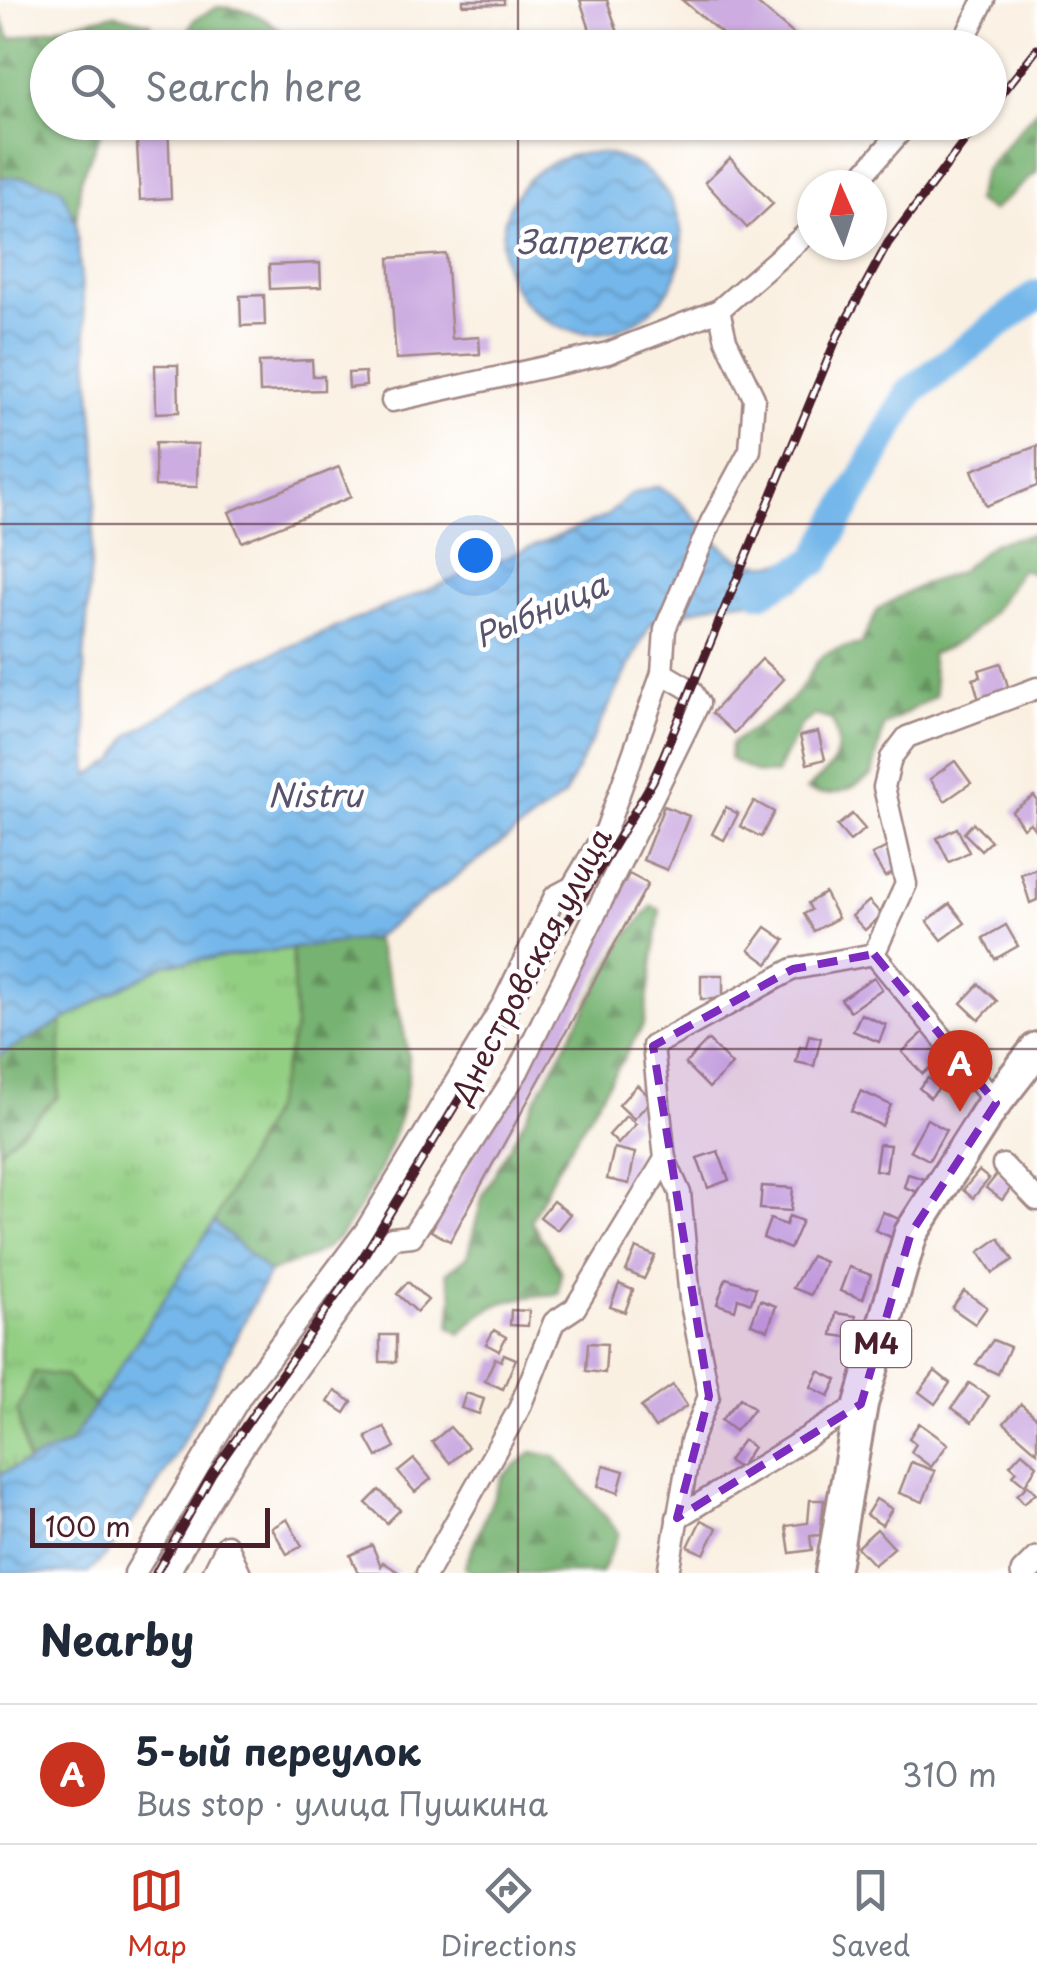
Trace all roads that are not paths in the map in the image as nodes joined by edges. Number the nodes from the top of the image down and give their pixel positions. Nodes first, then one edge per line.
1 (984, 0) edge
2 (969, 30) edge
3 (893, 140) edge
4 (867, 170) edge
5 (797, 241) edge
6 (719, 310) junction
7 (392, 400) dead end
8 (662, 673) junction
9 (1037, 688) edge
10 (874, 954) junction
11 (1037, 1050) edge
12 (996, 1102) junction
13 (665, 1159) junction
14 (1004, 1166) dead end
15 (1037, 1200) edge
16 (861, 1404) junction
17 (677, 1518) junction
18 (1037, 1560) edge
19 (136, 1573) edge
20 (169, 1573) edge
21 (213, 1573) edge
22 (240, 1573) edge
23 (428, 1573) edge
24 (668, 1573) edge
25 (832, 1573) edge
26 (1024, 1573) edge

1 - 2 street
3 - 4 street
5 - 6 street
6 - 7 street
6 - 8 street, Днестровская улица
8 - 19 street, Днестровская улица
8 - 20 street, Днестровская улица
9 - 10 street
10 - 12 street
10 - 13 street
11 - 12 highway, M4
12 - 16 highway, M4
13 - 17 street
13 - 23 street
14 - 15 street
16 - 17 street
16 - 25 highway, M4
17 - 24 street
18 - 26 street
21 - 22 street

